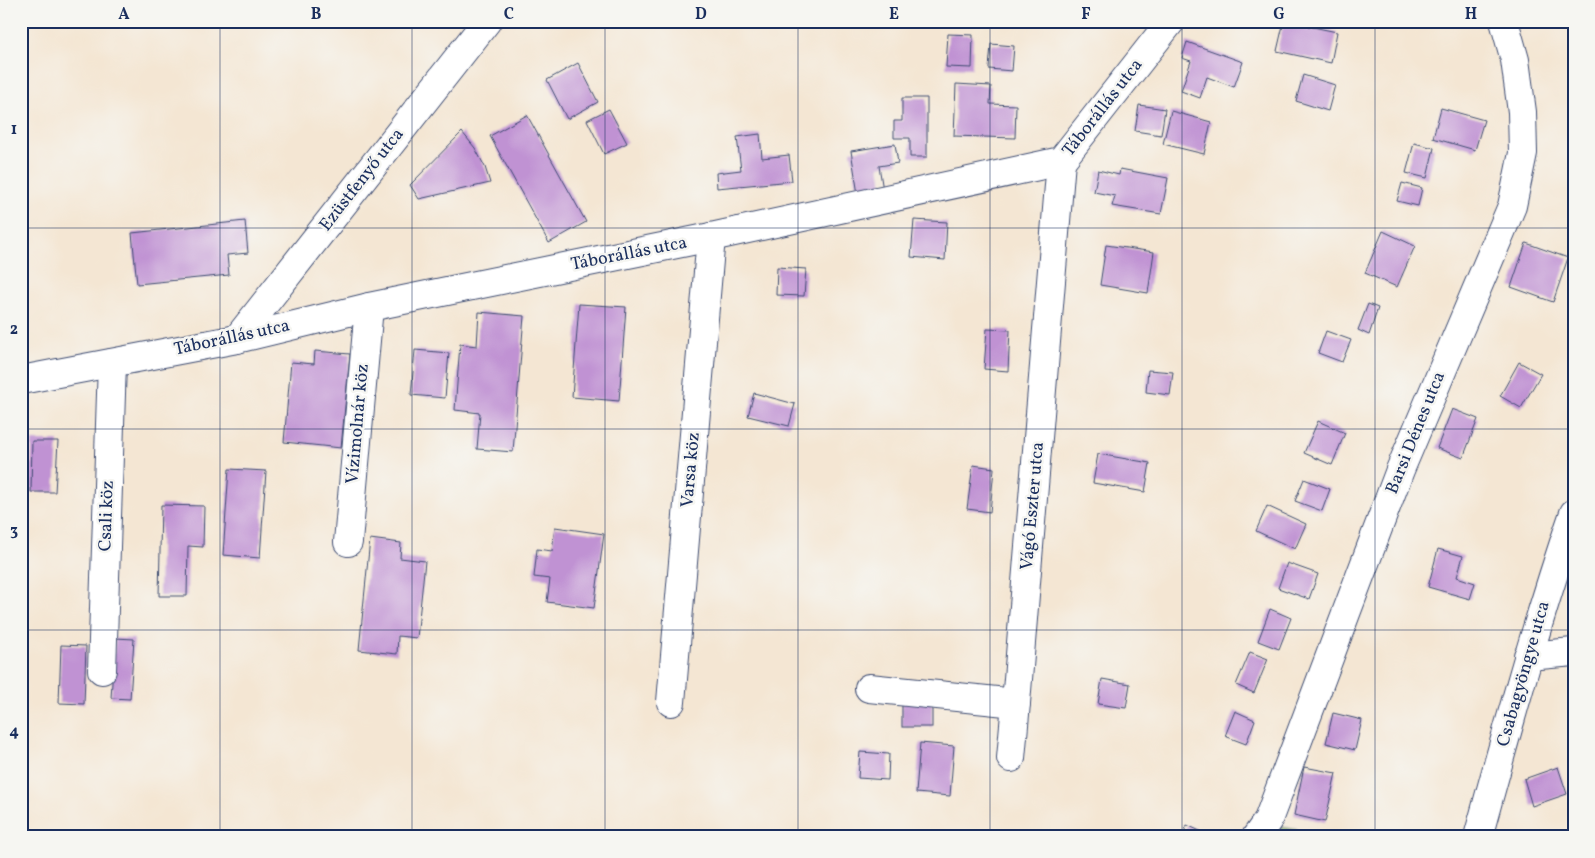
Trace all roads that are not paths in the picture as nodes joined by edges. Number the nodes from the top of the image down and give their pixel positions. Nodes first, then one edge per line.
1 (487, 21) edge
2 (1171, 21) edge
3 (1504, 21) edge
4 (1061, 161) junction
5 (712, 237) junction
6 (369, 307) junction
7 (237, 339) junction
8 (112, 362) junction
9 (21, 380) edge
10 (1574, 513) edge
11 (348, 542) dead end
12 (1574, 652) edge
13 (1528, 656) junction
14 (102, 670) dead end
15 (869, 688) dead end
16 (671, 702) dead end
17 (1016, 703) junction
18 (1011, 758) dead end
19 (1266, 831) edge
20 (1478, 837) edge

1 - 7 street, Ezüstfenyő utca
2 - 4 street, Táborállás utca
3 - 19 street, Barsi Dénes utca
4 - 5 street, Táborállás utca
4 - 17 street, Vágó Eszter utca
5 - 6 street, Táborállás utca
5 - 16 street, Varsa köz
6 - 7 street, Táborállás utca
6 - 11 street, Vízimolnár köz
7 - 8 street, Táborállás utca
8 - 9 street, Táborállás utca
8 - 14 street, Csali köz
10 - 13 street, Csabagyöngye utca
12 - 13 street
13 - 20 street, Csabagyöngye utca
15 - 17 street
17 - 18 street, Vágó Eszter utca

